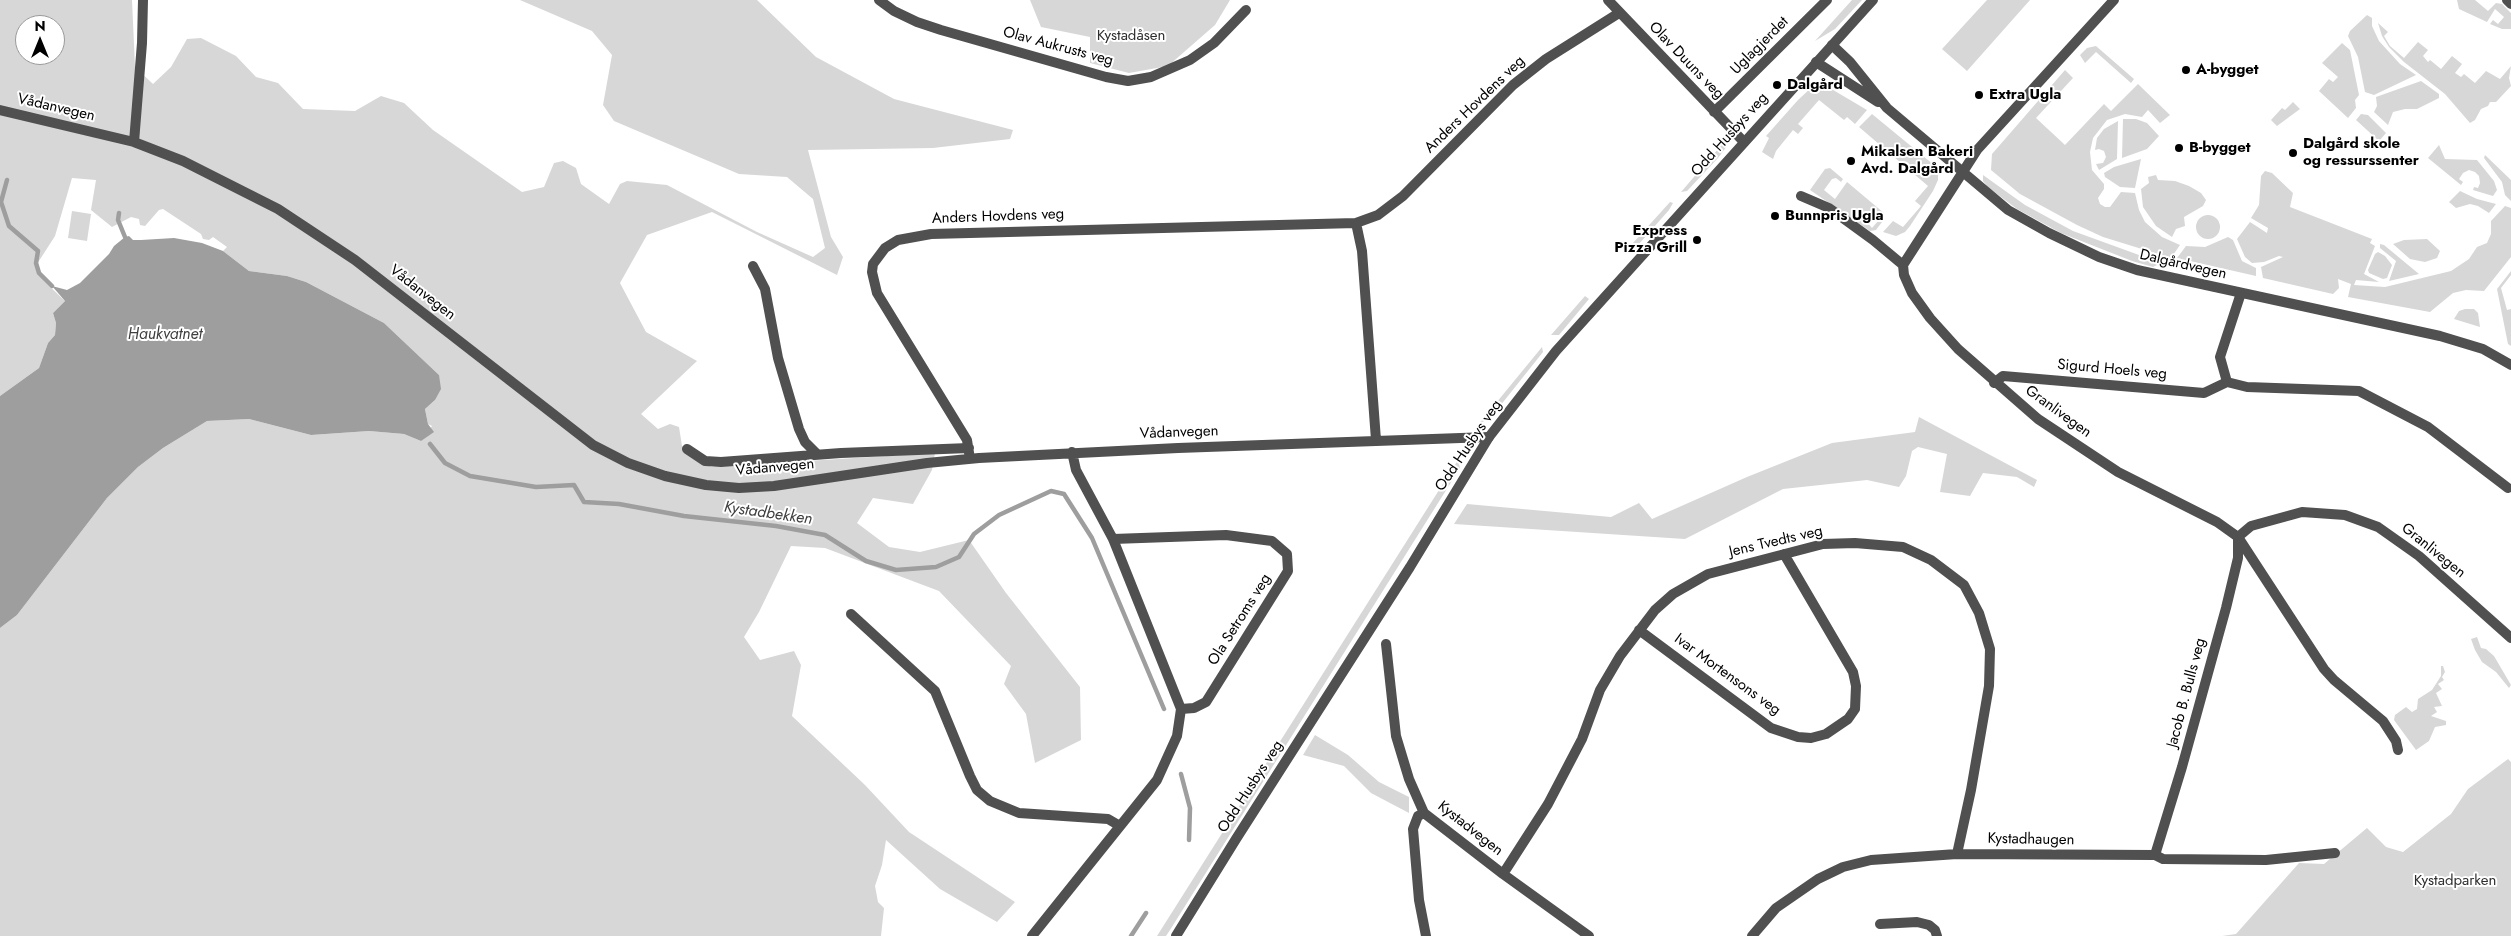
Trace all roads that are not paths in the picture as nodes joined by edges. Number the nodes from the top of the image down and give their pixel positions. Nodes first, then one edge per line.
1 (143, 0) edge
2 (879, 0) edge
3 (1608, 0) edge
4 (1827, 0) edge
5 (1873, 0) edge
6 (2114, 0) edge
7 (2507, 0) edge
8 (2511, 4) edge
9 (1246, 10) dead end
10 (1618, 13) junction
11 (1832, 45) junction
12 (1816, 62) junction
13 (1887, 108) junction
14 (0, 110) edge
15 (1714, 112) junction
16 (134, 142) junction
17 (1744, 142) junction
18 (1962, 171) junction
19 (1801, 196) dead end
20 (1356, 223) junction
21 (1903, 265) junction
22 (753, 266) dead end
23 (2241, 293) junction
24 (2511, 365) edge
25 (2227, 382) junction
26 (1994, 383) junction
27 (1489, 437) junction
28 (1376, 440) junction
29 (688, 449) dead end
30 (1072, 452) junction
31 (969, 453) junction
32 (817, 454) junction
33 (2508, 488) dead end
34 (2238, 537) junction
35 (1113, 539) junction
36 (1784, 554) junction
37 (851, 614) dead end
38 (1639, 630) junction
39 (2511, 638) edge
40 (1386, 644) dead end
41 (1181, 709) junction
42 (2398, 750) dead end
43 (1424, 813) junction
44 (1120, 826) junction
45 (2335, 853) dead end
46 (1957, 854) junction
47 (2155, 855) junction
48 (1503, 874) junction
49 (1880, 924) dead end
50 (1032, 936) edge
51 (1176, 936) edge
52 (1426, 936) edge
53 (1589, 936) edge
54 (1752, 936) edge
55 (1936, 936) edge

1 - 16 street
2 - 9 street, Olav Aukrusts veg
3 - 10 street, Olav Duuns veg
4 - 15 street, Uglagjerdet
5 - 11 street, Odd Husbys veg
6 - 18 street
7 - 8 street
10 - 15 street, Olav Duuns veg
10 - 20 street, Anders Hovdens veg
11 - 12 street, Odd Husbys veg
11 - 13 street, Dalgårdvegen
12 - 13 street, Dalgårdvegen
12 - 17 street, Odd Husbys veg
13 - 18 street, Dalgårdvegen
14 - 16 street, Vådanvegen
15 - 17 street, Olav Duuns veg
16 - 31 street, Vådanvegen
17 - 27 street, Odd Husbys veg
18 - 21 street
18 - 23 street, Dalgårdvegen
19 - 21 street
20 - 28 street
20 - 31 street, Anders Hovdens veg
21 - 26 street, Granlivegen
22 - 32 street, Vådanvegen
23 - 24 street, Dalgårdvegen
23 - 25 street
25 - 26 street, Sigurd Hoels veg
25 - 33 street
26 - 34 street, Granlivegen
27 - 28 street, Vådanvegen
27 - 51 street, Odd Husbys veg
28 - 30 street, Vådanvegen
29 - 32 street, Vådanvegen
30 - 31 street, Vådanvegen
30 - 35 street
31 - 32 street, Vådanvegen
34 - 39 street, Granlivegen
34 - 42 street, Granlivegen
34 - 47 street, Jacob B. Bulls veg
35 - 41 street
35 - 41 street, Ola Setroms veg
36 - 38 street, Jens Tvedts veg
36 - 38 street, Ivar Mortensons veg
36 - 46 street, Jens Tvedts veg
37 - 44 street
38 - 48 street, Jens Tvedts veg
40 - 43 street, Kystadvegen
41 - 44 street
43 - 48 street, Kystadvegen
43 - 52 street
44 - 50 street
45 - 47 street, Kystadhaugen
46 - 47 street, Kystadhaugen
46 - 54 street, Kystadhaugen
48 - 53 street, Kystadvegen
49 - 55 street

